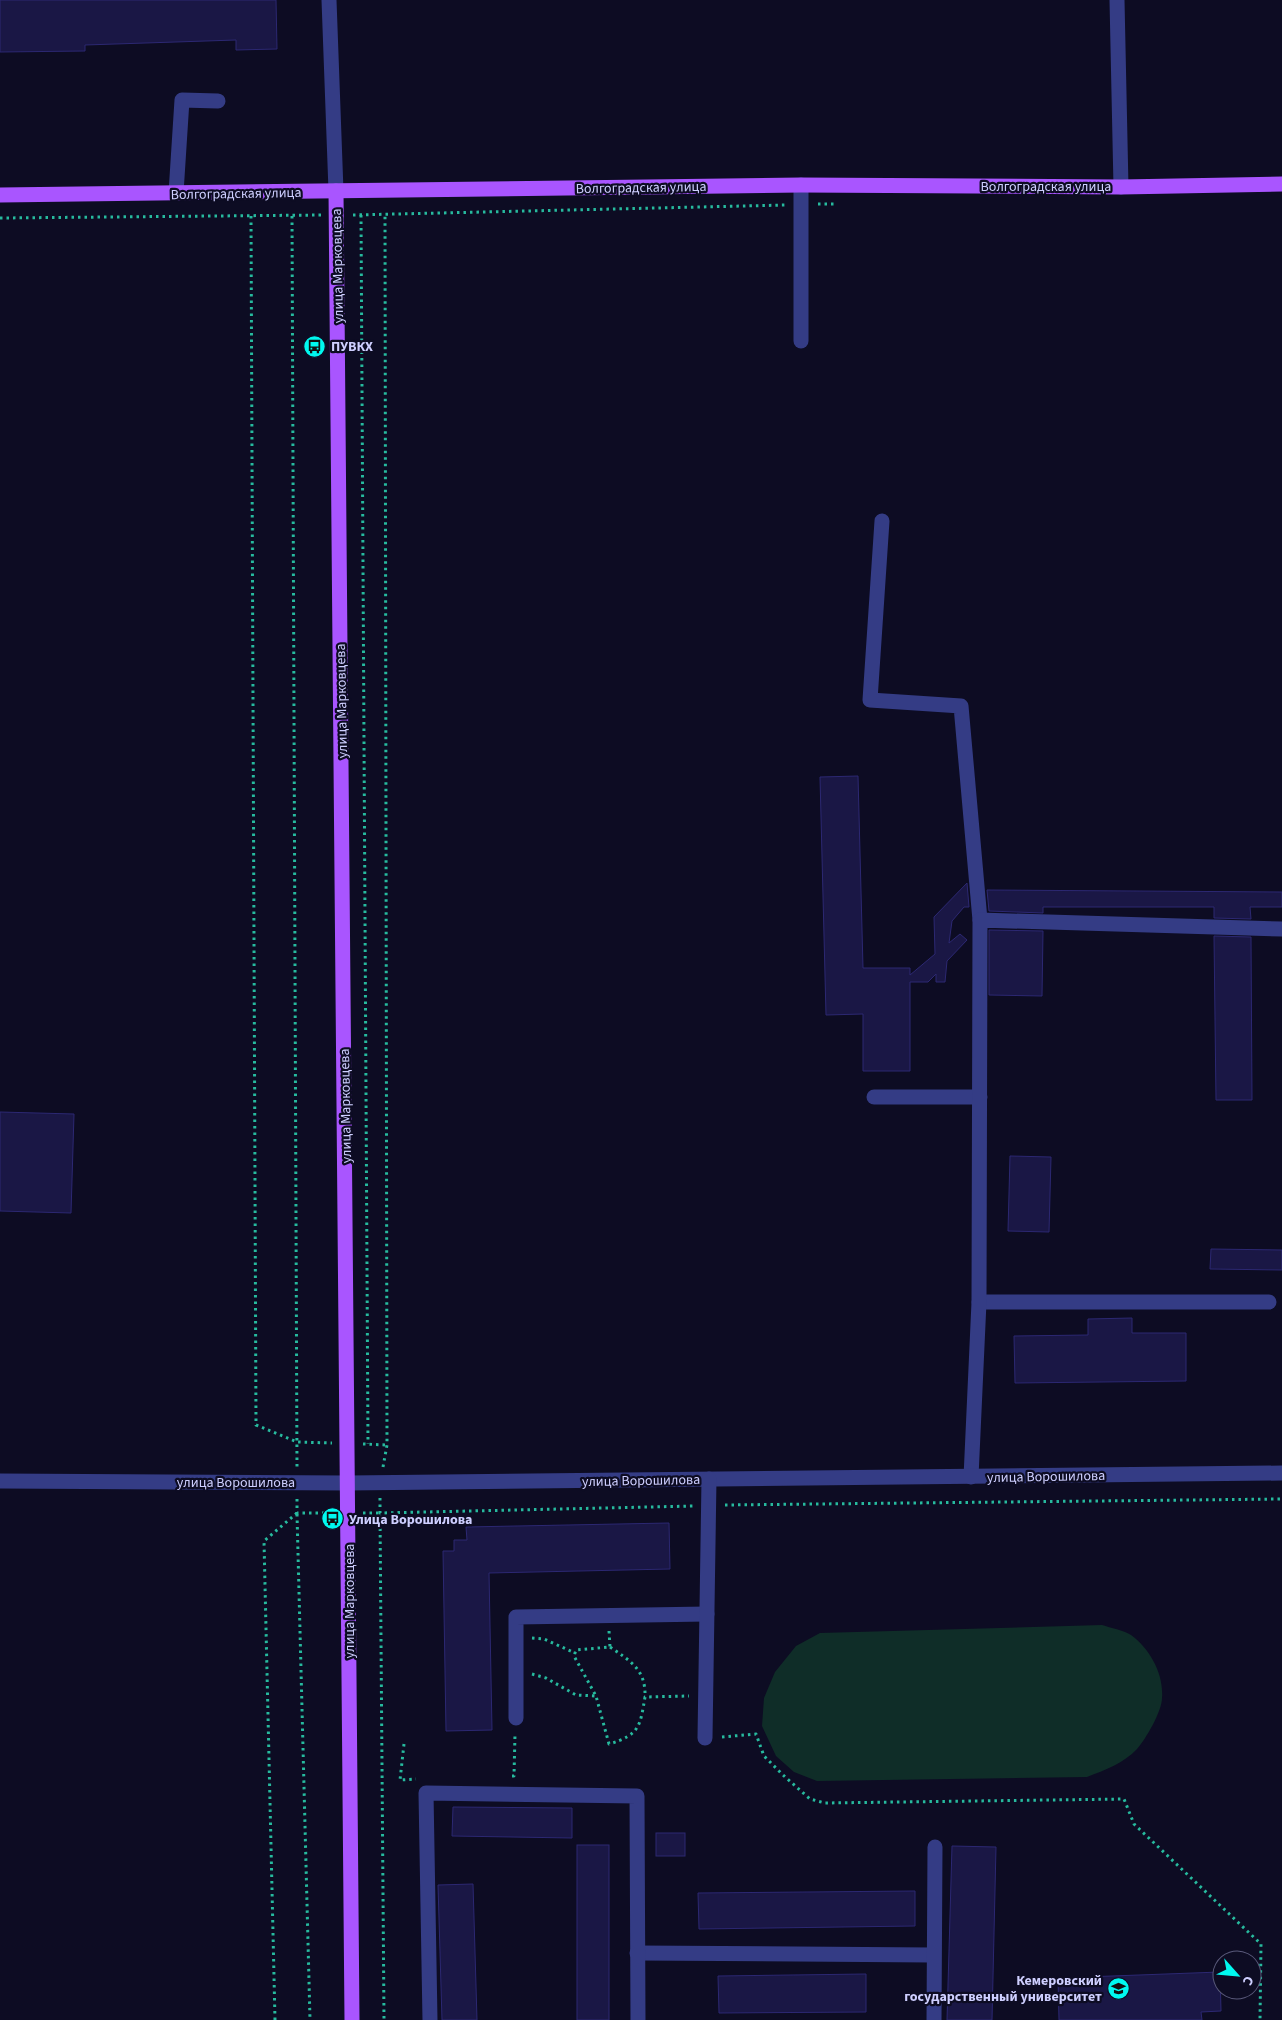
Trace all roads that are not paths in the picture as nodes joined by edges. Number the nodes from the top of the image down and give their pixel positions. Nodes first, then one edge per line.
1 (329, 0) edge
2 (1117, 0) edge
3 (218, 101) dead end
4 (1282, 184) edge
5 (801, 185) junction
6 (1121, 187) junction
7 (336, 192) junction
8 (176, 193) junction
9 (0, 195) edge
10 (801, 341) dead end
11 (882, 521) dead end
12 (980, 920) junction
13 (1282, 929) edge
14 (874, 1097) dead end
15 (980, 1097) junction
16 (979, 1302) junction
17 (1269, 1302) dead end
18 (1282, 1473) edge
19 (971, 1477) junction
20 (709, 1479) junction
21 (0, 1481) edge
22 (348, 1482) junction
23 (707, 1614) junction
24 (516, 1718) road end
25 (705, 1738) road end
26 (935, 1847) dead end
27 (638, 1953) junction
28 (933, 1955) junction
29 (352, 2020) edge
30 (430, 2020) edge
31 (638, 2020) edge
32 (934, 2020) edge

1 - 7 street
2 - 6 street
3 - 8 street
4 - 6 main road, Волгоградская улица
5 - 6 main road, Волгоградская улица
5 - 7 main road, Волгоградская улица
5 - 10 street
7 - 8 main road, Волгоградская улица
7 - 22 main road, улица Марковцева
8 - 9 main road, Волгоградская улица
11 - 12 street
12 - 13 street
12 - 15 street
14 - 15 street
15 - 16 street
16 - 17 street
16 - 19 street
18 - 19 street, улица Ворошилова
19 - 20 street, улица Ворошилова
20 - 22 street, улица Ворошилова
20 - 23 street
21 - 22 street, улица Ворошилова
22 - 29 main road, улица Марковцева
23 - 24 street
23 - 25 street
26 - 28 street
27 - 28 street
27 - 30 street
27 - 31 street
28 - 32 street

